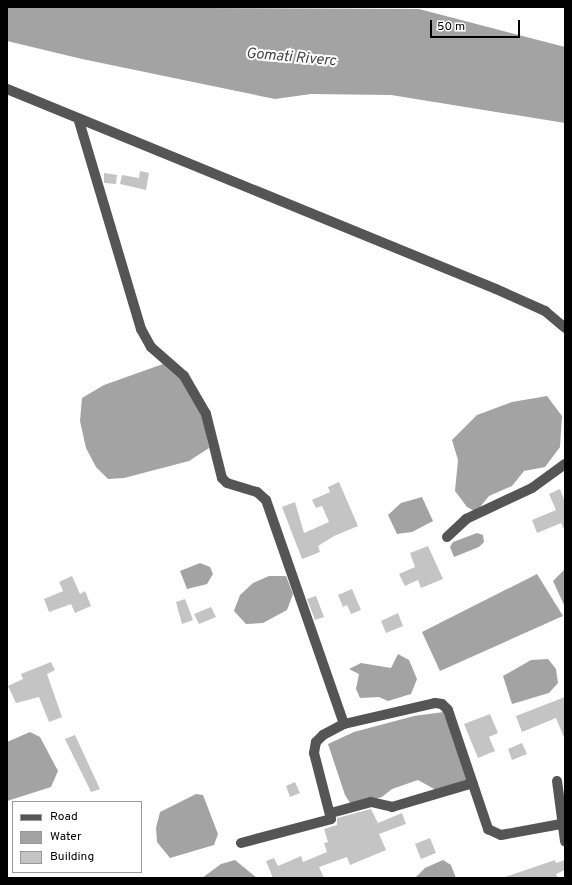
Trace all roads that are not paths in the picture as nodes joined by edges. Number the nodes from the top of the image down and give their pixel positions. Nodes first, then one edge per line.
1 (7, 89) edge
2 (79, 121) junction
3 (565, 328) edge
4 (565, 464) edge
5 (447, 537) dead end
6 (344, 724) junction
7 (557, 781) dead end
8 (473, 783) junction
9 (332, 813) junction
10 (561, 824) junction
11 (565, 841) edge
12 (241, 843) dead end

1 - 2 street
2 - 3 street
2 - 6 street
4 - 5 street
6 - 8 street
6 - 9 street
7 - 10 street
8 - 9 street
8 - 10 street
9 - 12 street
10 - 11 street

